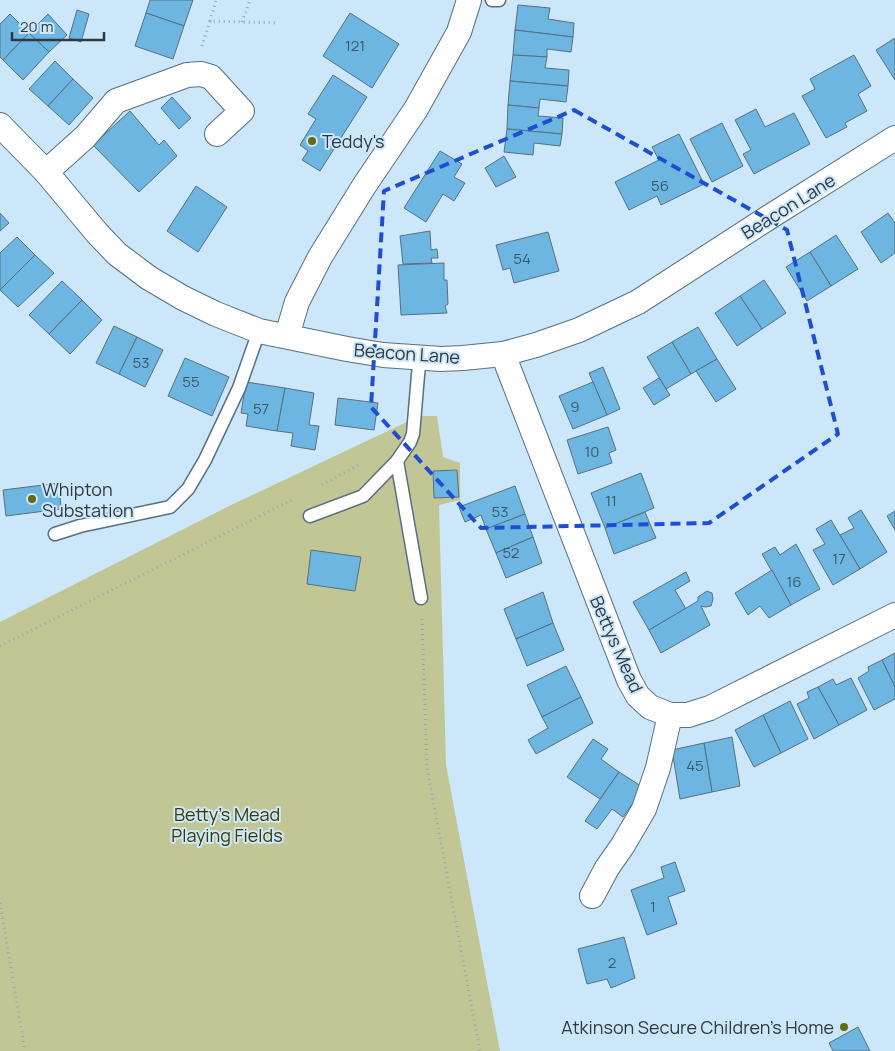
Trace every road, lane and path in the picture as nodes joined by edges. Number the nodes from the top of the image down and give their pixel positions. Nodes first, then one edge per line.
1 (216, 0) edge
2 (250, 0) edge
3 (469, 0) edge
4 (492, 0) edge
5 (499, 0) edge
6 (210, 21) junction
7 (242, 22) junction
8 (278, 23) dead end
9 (193, 75) junction
10 (0, 125) edge
11 (217, 134) dead end
12 (895, 138) edge
13 (46, 172) junction
14 (259, 331) junction
15 (287, 336) junction
16 (503, 354) junction
17 (420, 358) junction
18 (397, 461) junction
19 (362, 463) dead end
20 (321, 486) dead end
21 (297, 498) dead end
22 (310, 516) dead end
23 (55, 534) dead end
24 (421, 598) joint
25 (895, 615) edge
26 (0, 646) edge
27 (670, 715) junction
28 (592, 896) dead end
29 (0, 903) edge
30 (25, 1051) edge
31 (480, 1051) edge

1 - 6 path
2 - 7 path
3 - 15 street
4 - 5 lane
6 - 7 path
6 - 9 path
7 - 8 path
9 - 11 street
9 - 13 street
10 - 13 street, Beacon Lane
12 - 16 street, Beacon Lane
13 - 14 street, Beacon Lane
14 - 15 street, Beacon Lane
14 - 23 lane
15 - 17 street, Beacon Lane
16 - 17 street, Beacon Lane
16 - 27 street, Bettys Mead
17 - 18 lane
18 - 22 lane
18 - 24 lane
19 - 20 path
21 - 26 path
24 - 31 path
25 - 27 street, Bettys Mead
27 - 28 street
29 - 30 path

